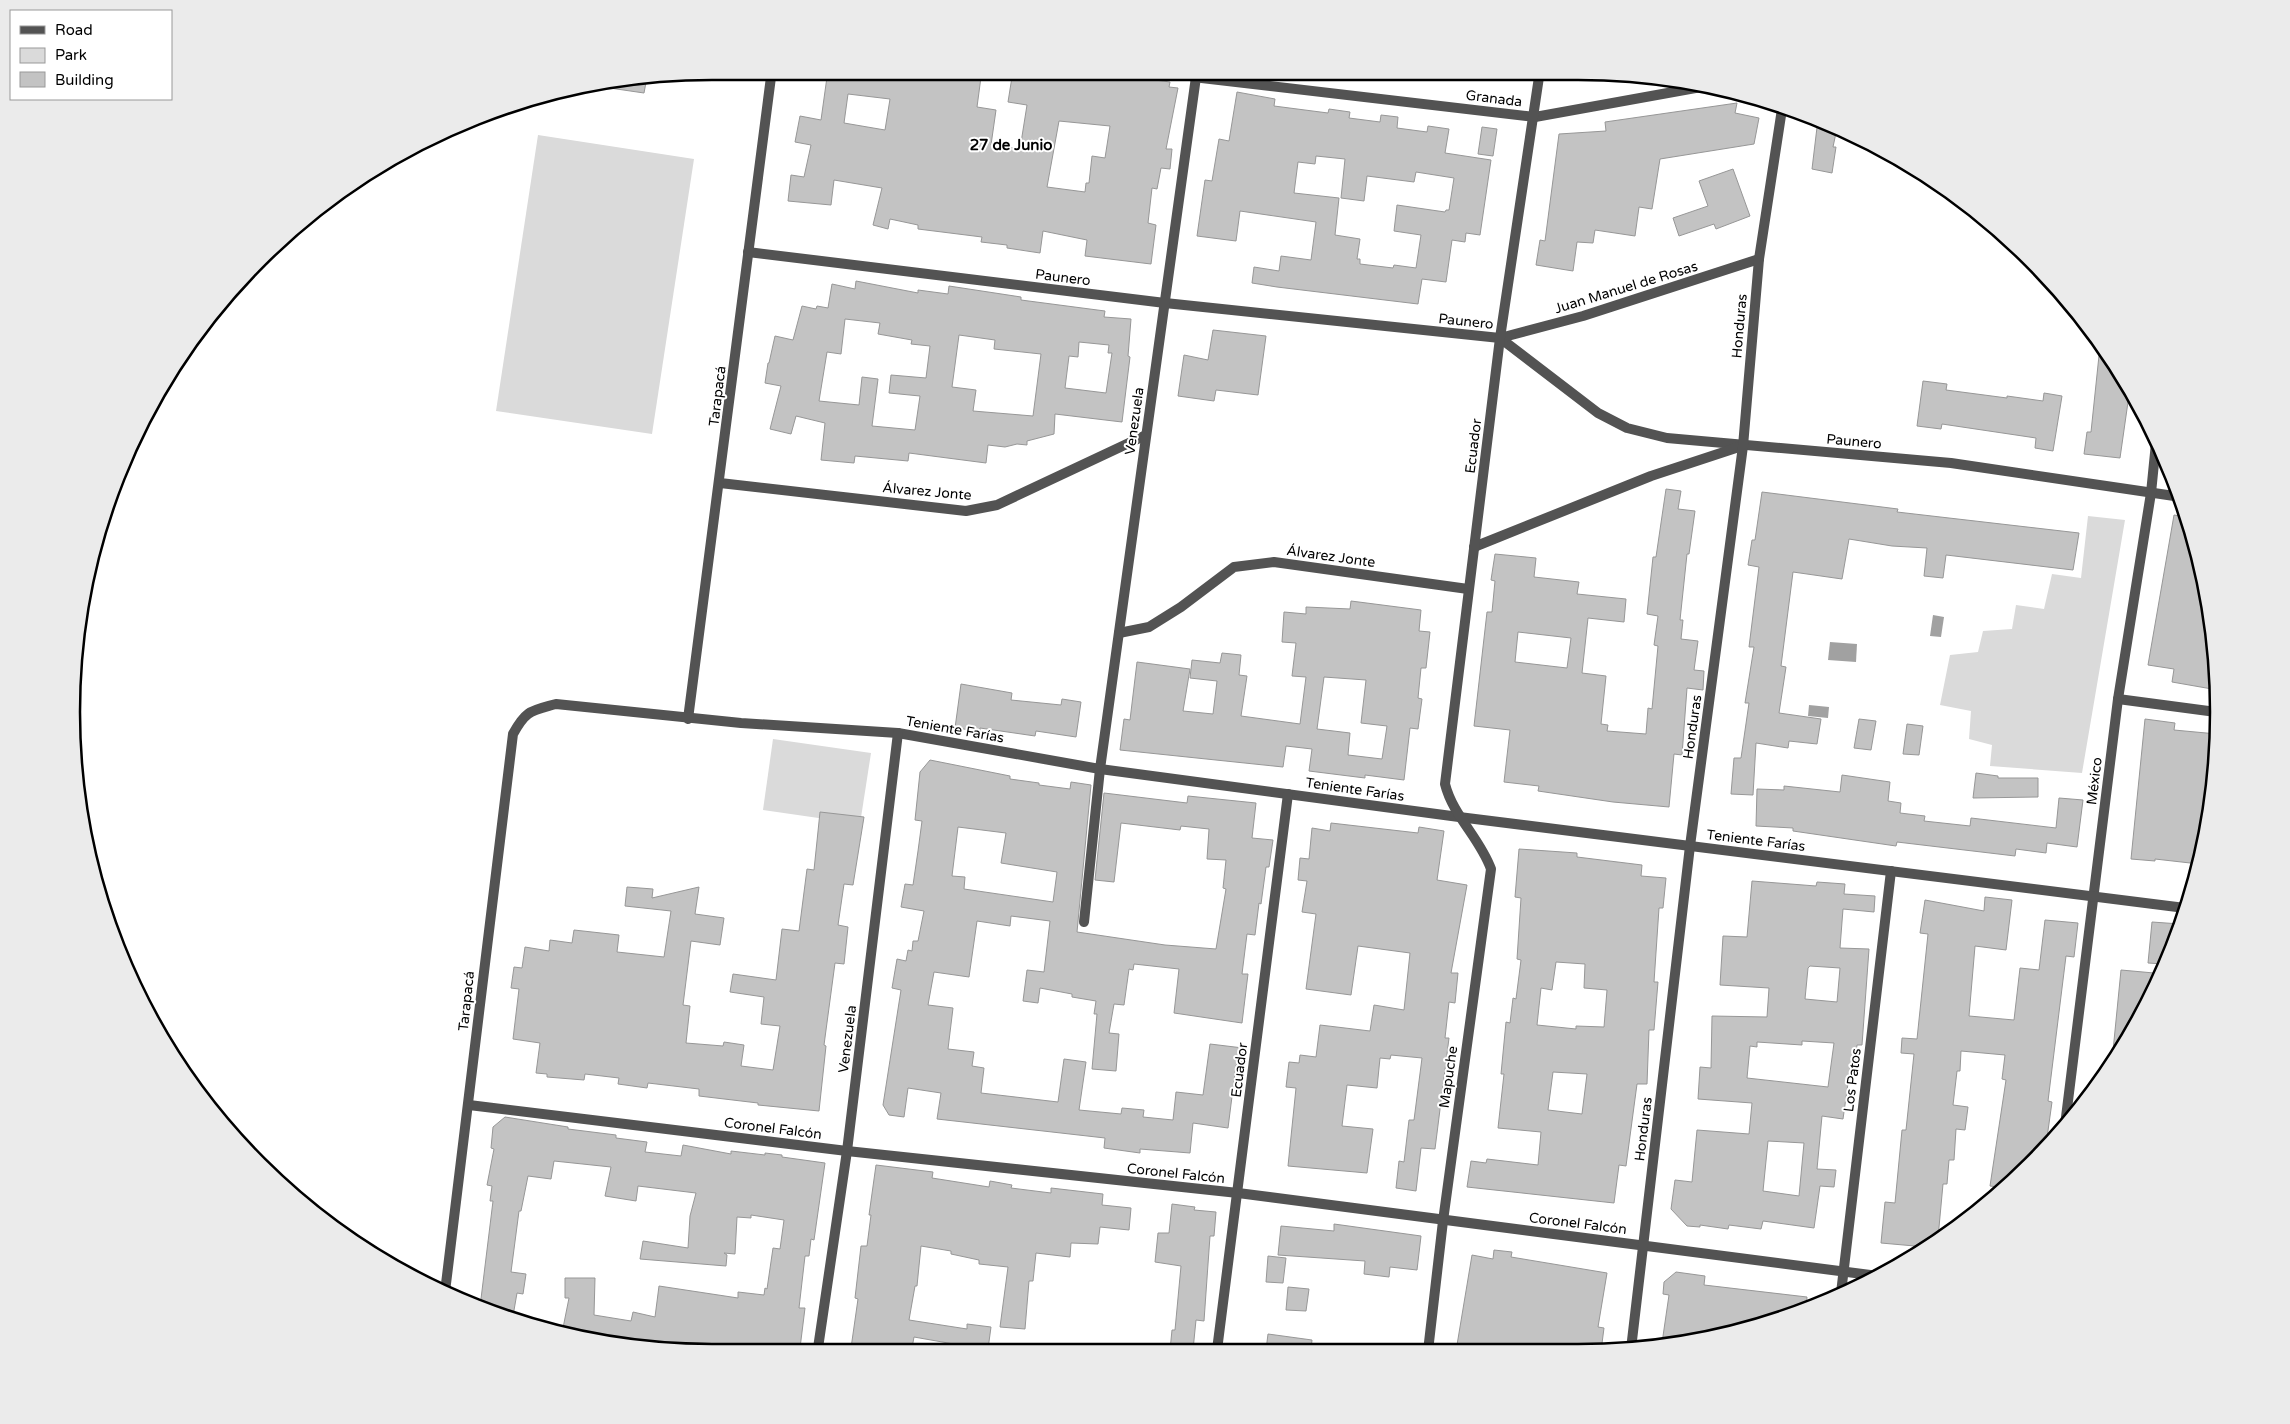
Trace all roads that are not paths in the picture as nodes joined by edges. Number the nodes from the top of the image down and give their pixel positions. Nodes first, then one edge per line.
1 (771, 80) edge
2 (1195, 80) edge
3 (1220, 80) edge
4 (1539, 80) edge
5 (1687, 90) edge
6 (1781, 114) edge
7 (1535, 117) junction
8 (748, 252) junction
9 (1759, 259) junction
10 (1165, 303) junction
11 (1500, 338) junction
12 (1146, 435) junction
13 (1743, 446) junction
14 (2155, 454) edge
15 (720, 483) junction
16 (2151, 493) junction
17 (2171, 496) edge
18 (1474, 547) junction
19 (1468, 589) junction
20 (1119, 633) junction
21 (2118, 699) junction
22 (2210, 711) edge
23 (523, 716) joint
24 (688, 719) junction
25 (898, 733) junction
26 (1100, 769) junction
27 (1288, 794) junction
28 (1459, 817) junction
29 (1690, 846) junction
30 (1891, 871) junction
31 (2093, 897) junction
32 (2178, 907) edge
33 (1084, 922) dead end
34 (469, 1105) junction
35 (2066, 1112) edge
36 (847, 1151) junction
37 (1238, 1193) junction
38 (1443, 1220) junction
39 (1643, 1244) junction
40 (1843, 1272) junction
41 (1866, 1275) edge
42 (446, 1285) edge
43 (1842, 1286) edge
44 (1632, 1342) edge
45 (819, 1344) edge
46 (1219, 1344) edge
47 (1429, 1344) edge

1 - 8 street, Tarapacá
2 - 10 street, Venezuela
3 - 7 street, Granada
4 - 7 street, Ecuador
5 - 7 street, Granada
6 - 9 street, Honduras
7 - 11 street, Ecuador
8 - 10 street, Paunero
8 - 15 street, Tarapacá
9 - 11 street, Juan Manuel de Rosas
9 - 13 street, Honduras
10 - 11 street, Paunero
10 - 12 street, Venezuela
11 - 13 street, Paunero
11 - 18 street, Ecuador
12 - 15 street, Álvarez Jonte
12 - 20 street, Venezuela
13 - 16 street, Paunero
13 - 18 street
13 - 29 street, Honduras
14 - 16 street, México
15 - 24 street, Tarapacá
16 - 17 street, Paunero
16 - 21 street, México
18 - 19 street, Ecuador
19 - 20 street, Álvarez Jonte
19 - 28 street, Ecuador
20 - 26 street, Venezuela
21 - 22 street
21 - 31 street, México
23 - 24 street, Teniente Farías
23 - 34 street, Tarapacá
24 - 25 street, Teniente Farías
25 - 26 street, Teniente Farías
25 - 36 street, Venezuela
26 - 27 street, Teniente Farías
26 - 33 street, Venezuela
27 - 28 street, Teniente Farías
27 - 37 street, Ecuador
28 - 29 street, Teniente Farías
28 - 38 street, Mapuche
29 - 30 street, Teniente Farías
29 - 39 street, Honduras
30 - 31 street, Teniente Farías
30 - 40 street, Los Patos
31 - 32 street, Teniente Farías
31 - 35 street, México
34 - 36 street, Coronel Falcón
34 - 42 street, Tarapacá
36 - 37 street, Coronel Falcón
36 - 45 street, Venezuela
37 - 38 street, Coronel Falcón
37 - 46 street, Ecuador
38 - 39 street, Coronel Falcón
38 - 47 street, Mapuche
39 - 40 street, Coronel Falcón
39 - 44 street, Honduras
40 - 41 street, Coronel Falcón
40 - 43 street, Los Patos

